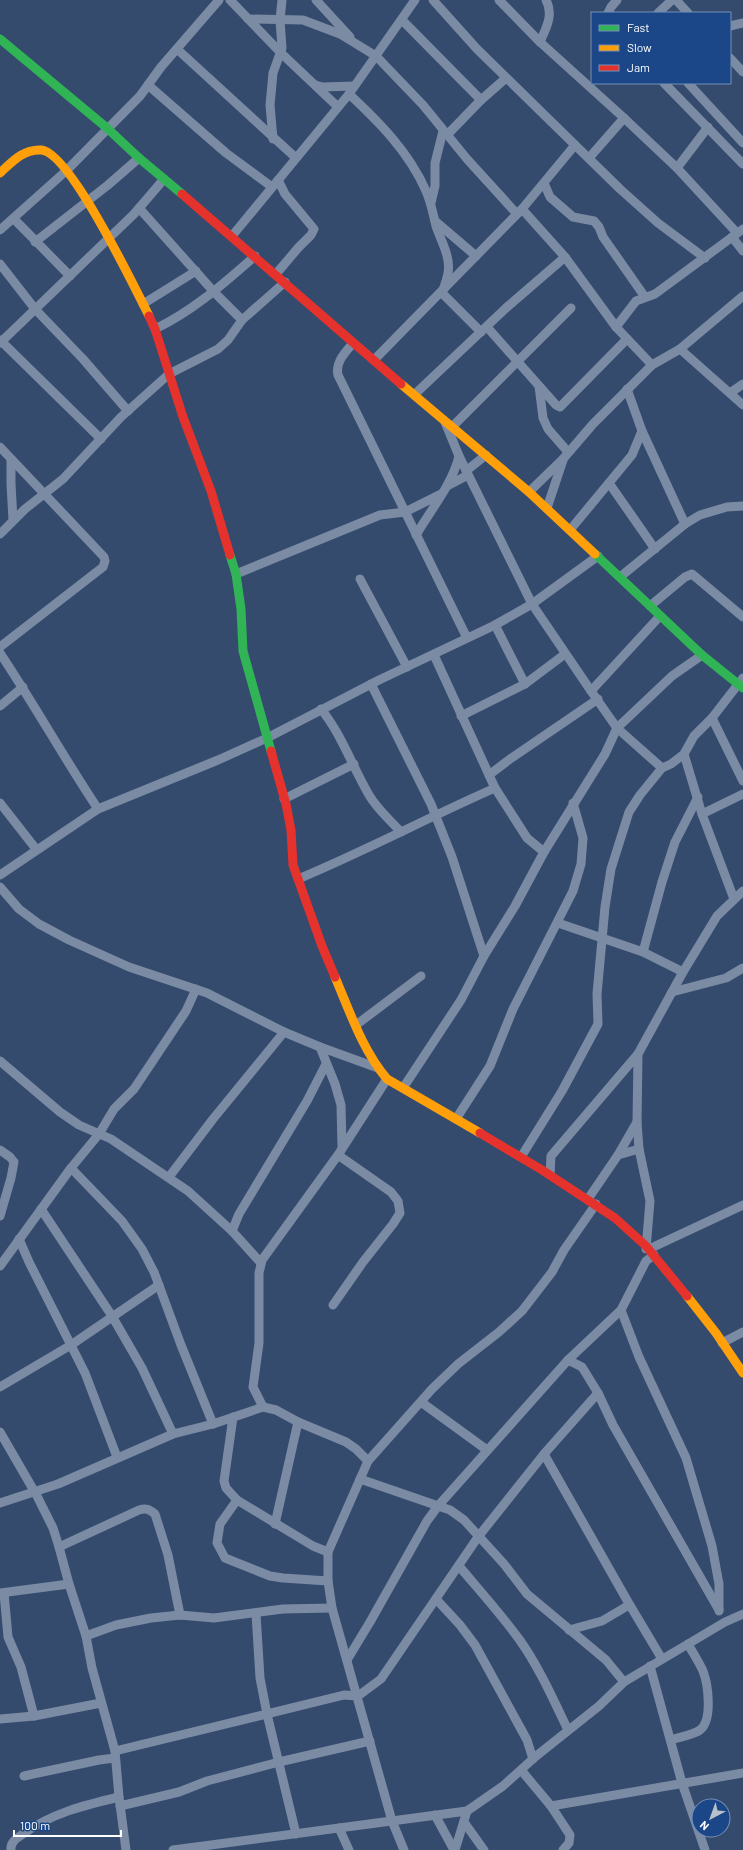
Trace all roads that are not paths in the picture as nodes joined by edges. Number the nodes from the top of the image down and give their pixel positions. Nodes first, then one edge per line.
1 (219, 0) edge
2 (230, 0) edge
3 (282, 0) edge
4 (316, 0) edge
5 (415, 0) edge
6 (433, 0) edge
7 (499, 0) edge
8 (546, 0) edge
9 (617, 0) edge
10 (672, 0) edge
11 (676, 0) edge
12 (608, 12) edge
13 (659, 12) edge
14 (687, 12) edge
15 (248, 19) junction
16 (280, 20) junction
17 (402, 20) junction
18 (743, 23) edge
19 (731, 26) edge
20 (0, 39) edge
21 (354, 41) junction
22 (540, 42) junction
23 (176, 50) junction
24 (281, 53) junction
25 (376, 56) junction
26 (731, 59) edge
27 (743, 72) edge
28 (506, 78) junction
29 (665, 84) edge
30 (689, 84) edge
31 (148, 85) junction
32 (315, 85) junction
33 (352, 90) junction
34 (480, 100) junction
35 (338, 106) junction
36 (624, 118) junction
37 (708, 127) junction
38 (107, 128) junction
39 (445, 133) junction
40 (273, 138) junction
41 (743, 143) edge
42 (575, 145) junction
43 (139, 158) junction
44 (296, 158) junction
45 (589, 158) junction
46 (743, 164) edge
47 (677, 168) junction
48 (66, 171) junction
49 (0, 173) edge
50 (164, 179) junction
51 (544, 183) junction
52 (275, 184) junction
53 (87, 201) junction
54 (431, 204) junction
55 (139, 208) junction
56 (520, 212) junction
57 (14, 219) junction
58 (435, 221) junction
59 (0, 230) edge
60 (737, 233) edge
61 (232, 236) junction
62 (109, 239) junction
63 (35, 242) junction
64 (743, 251) edge
65 (255, 256) junction
66 (476, 256) junction
67 (565, 257) junction
68 (705, 258) junction
69 (0, 264) edge
70 (196, 271) junction
71 (276, 274) junction
72 (70, 276) junction
73 (285, 282) junction
74 (214, 292) junction
75 (442, 293) junction
76 (743, 296) edge
77 (645, 297) junction
78 (143, 304) junction
79 (571, 308) dead end
80 (35, 309) junction
81 (242, 320) junction
82 (616, 327) junction
83 (155, 329) junction
84 (484, 330) junction
85 (627, 339) junction
86 (1, 342) edge
87 (353, 343) junction
88 (680, 349) junction
89 (374, 360) junction
90 (518, 361) junction
91 (652, 365) junction
92 (169, 374) junction
93 (743, 384) edge
94 (539, 386) junction
95 (627, 389) junction
96 (730, 393) junction
97 (415, 394) junction
98 (743, 405) edge
99 (128, 411) junction
100 (448, 424) junction
101 (642, 431) junction
102 (101, 439) junction
103 (0, 447) edge
104 (651, 447) junction
105 (486, 455) junction
106 (566, 455) junction
107 (632, 455) junction
108 (459, 456) junction
109 (11, 459) junction
110 (467, 473) junction
111 (609, 483) junction
112 (447, 486) junction
113 (529, 492) junction
114 (44, 494) junction
115 (441, 494) junction
116 (743, 506) edge
117 (548, 508) junction
118 (405, 512) junction
119 (13, 520) junction
120 (685, 524) junction
121 (570, 530) junction
122 (0, 534) edge
123 (416, 535) junction
124 (655, 549) junction
125 (598, 556) junction
126 (236, 574) junction
127 (620, 577) junction
128 (360, 579) dead end
129 (532, 604) junction
130 (650, 606) junction
131 (660, 616) junction
132 (743, 617) edge
133 (495, 625) junction
134 (466, 638) junction
135 (0, 647) edge
136 (0, 653) edge
137 (565, 654) junction
138 (434, 655) junction
139 (702, 655) junction
140 (407, 667) junction
141 (371, 684) junction
142 (525, 684) junction
143 (741, 684) edge
144 (23, 688) junction
145 (592, 691) junction
146 (598, 699) junction
147 (0, 706) edge
148 (321, 709) junction
149 (461, 716) junction
150 (712, 718) junction
151 (618, 728) junction
152 (267, 738) junction
153 (684, 754) junction
154 (354, 764) junction
155 (671, 764) junction
156 (662, 768) junction
157 (688, 769) junction
158 (489, 775) junction
159 (743, 781) edge
160 (495, 788) junction
161 (743, 794) edge
162 (698, 797) junction
163 (284, 799) junction
164 (0, 803) edge
165 (573, 803) junction
166 (98, 809) junction
167 (702, 814) junction
168 (435, 815) junction
169 (401, 832) junction
170 (36, 849) junction
171 (544, 852) junction
172 (0, 875) edge
173 (298, 879) junction
174 (0, 887) edge
175 (743, 891) edge
176 (734, 899) junction
177 (558, 923) junction
178 (603, 938) junction
179 (643, 952) junction
180 (484, 956) junction
181 (743, 968) edge
182 (683, 972) junction
183 (421, 976) dead end
184 (196, 989) junction
185 (672, 992) junction
186 (356, 1026) junction
187 (284, 1032) junction
188 (320, 1047) junction
189 (638, 1054) junction
190 (0, 1061) edge
191 (326, 1064) junction
192 (378, 1068) junction
193 (387, 1079) junction
194 (403, 1088) junction
195 (456, 1119) junction
196 (637, 1122) junction
197 (99, 1134) junction
198 (639, 1149) junction
199 (0, 1150) edge
200 (340, 1151) junction
201 (618, 1155) junction
202 (551, 1156) junction
203 (521, 1157) junction
204 (71, 1168) junction
205 (541, 1169) junction
206 (550, 1175) junction
207 (169, 1177) junction
208 (592, 1202) junction
209 (743, 1205) edge
210 (41, 1209) junction
211 (0, 1216) edge
212 (232, 1231) junction
213 (19, 1239) junction
214 (650, 1250) junction
215 (10, 1252) junction
216 (29, 1262) junction
217 (261, 1263) junction
218 (1, 1264) edge
219 (159, 1285) junction
220 (333, 1305) dead end
221 (621, 1310) junction
222 (112, 1316) junction
223 (743, 1332) edge
224 (722, 1343) junction
225 (72, 1345) junction
226 (580, 1348) junction
227 (568, 1360) junction
228 (582, 1367) junction
229 (743, 1373) edge
230 (0, 1387) edge
231 (598, 1393) junction
232 (421, 1402) junction
233 (263, 1407) junction
234 (233, 1417) junction
235 (298, 1422) junction
236 (212, 1424) junction
237 (0, 1432) edge
238 (173, 1434) junction
239 (487, 1450) junction
240 (544, 1454) junction
241 (117, 1457) junction
242 (368, 1461) junction
243 (360, 1479) junction
244 (34, 1493) junction
245 (237, 1500) junction
246 (0, 1503) edge
247 (438, 1506) junction
248 (276, 1524) junction
249 (478, 1537) junction
250 (60, 1546) junction
251 (328, 1552) junction
252 (458, 1566) junction
253 (328, 1581) junction
254 (69, 1584) junction
255 (2, 1593) edge
256 (436, 1599) junction
257 (630, 1605) junction
258 (332, 1608) junction
259 (719, 1611) junction
260 (256, 1614) junction
261 (743, 1614) edge
262 (180, 1615) junction
263 (725, 1622) junction
264 (569, 1630) junction
265 (86, 1636) junction
266 (688, 1644) junction
267 (662, 1659) junction
268 (347, 1660) junction
269 (650, 1666) junction
270 (624, 1682) junction
271 (358, 1696) junction
272 (101, 1703) junction
273 (267, 1714) junction
274 (34, 1716) junction
275 (0, 1719) edge
276 (568, 1730) junction
277 (370, 1740) junction
278 (671, 1740) junction
279 (115, 1755) junction
280 (533, 1759) junction
281 (280, 1762) junction
282 (521, 1770) junction
283 (743, 1773) edge
284 (24, 1776) dead end
285 (682, 1783) junction
286 (119, 1801) junction
287 (551, 1806) junction
288 (467, 1811) junction
289 (435, 1815) junction
290 (392, 1821) junction
291 (464, 1822) junction
292 (339, 1828) junction
293 (296, 1834) junction
294 (212, 1848) edge
295 (12, 1850) edge
296 (126, 1850) edge
297 (173, 1850) edge
298 (349, 1850) edge
299 (404, 1850) edge
300 (455, 1850) edge
301 (484, 1850) edge
302 (563, 1850) edge
303 (705, 1850) edge

1 - 23 street
2 - 15 street
3 - 16 street
4 - 21 street
5 - 17 street
6 - 28 street
7 - 22 street
8 - 22 street
9 - 12 street
10 - 13 street
11 - 14 street
15 - 16 street
15 - 24 street
16 - 21 street
16 - 24 street
17 - 25 street
17 - 34 street
18 - 19 street
20 - 38 street
21 - 25 street
22 - 36 street
23 - 31 street
23 - 40 street
24 - 32 street
24 - 40 street
25 - 33 street
25 - 39 street
26 - 27 street
28 - 34 street
28 - 42 street
29 - 37 street
30 - 41 street
31 - 38 street
31 - 52 street
32 - 33 street
32 - 35 street
33 - 35 street
33 - 54 street
34 - 39 street
35 - 44 street
36 - 45 street
36 - 47 street
37 - 46 street
37 - 47 street
38 - 43 street
38 - 48 street
39 - 54 street
39 - 56 street
40 - 44 street
42 - 45 street
42 - 51 street
43 - 50 street
43 - 53 street
44 - 52 street
45 - 68 street
47 - 60 street
48 - 49 street
48 - 53 street
48 - 57 street
50 - 55 street
50 - 61 street
51 - 56 street
51 - 77 street
52 - 61 street
52 - 71 street
53 - 62 street
53 - 63 street
54 - 58 street
55 - 62 street
55 - 70 street
56 - 66 street
56 - 67 street
57 - 59 street
57 - 63 street
58 - 66 street
58 - 75 street
60 - 64 street
60 - 68 street
61 - 65 street
62 - 72 street
62 - 78 street
63 - 72 street
65 - 71 street
65 - 74 street
66 - 75 street
67 - 82 street
67 - 84 street
68 - 77 street
69 - 80 street
70 - 74 street
70 - 78 street
71 - 73 street
72 - 80 street
73 - 81 street
73 - 87 street
74 - 81 street
74 - 83 street
75 - 84 street
75 - 89 street
76 - 88 street
77 - 82 street
78 - 83 street
79 - 90 street
80 - 86 street
80 - 99 street
81 - 92 street
82 - 85 street
83 - 92 street
84 - 90 street
84 - 97 street
85 - 91 street
85 - 94 street
86 - 102 street
87 - 89 street
87 - 118 street
88 - 91 street
88 - 96 street
89 - 97 street
90 - 94 street
90 - 100 street
91 - 95 street
92 - 99 street
92 - 126 street
93 - 96 street
94 - 106 street
95 - 101 street
95 - 106 street
96 - 98 street
97 - 100 street
99 - 102 street
100 - 105 street
100 - 108 street
101 - 104 street
101 - 107 street
102 - 114 street
103 - 109 street
104 - 107 street
104 - 120 street
105 - 110 street
105 - 113 street
106 - 113 street
106 - 117 street
107 - 111 street
108 - 110 street
108 - 112 street
109 - 114 street
109 - 119 street
110 - 112 street
110 - 129 street
111 - 121 street
111 - 124 street
112 - 115 street
113 - 117 street
114 - 119 street
114 - 135 street
115 - 118 street
115 - 123 street
116 - 120 street
117 - 121 street
118 - 123 street
118 - 126 street
119 - 122 street
120 - 124 street
121 - 125 street
123 - 134 street
124 - 127 street
125 - 127 street
125 - 129 street
126 - 152 street
127 - 130 street
128 - 140 street
129 - 133 street
129 - 137 street
130 - 131 street
130 - 132 street
131 - 139 street
131 - 145 street
133 - 134 street
133 - 142 street
134 - 138 street
136 - 144 street
137 - 142 street
137 - 145 street
138 - 140 street
138 - 149 street
139 - 143 street
139 - 151 street
140 - 141 street
141 - 148 street
141 - 168 street
142 - 149 street
143 - 150 street
144 - 147 street
144 - 166 street
145 - 146 street
146 - 151 street
146 - 158 street
148 - 152 street
148 - 154 street
149 - 158 street
150 - 153 street
150 - 159 street
151 - 156 street
151 - 165 street
152 - 163 street
152 - 166 street
153 - 155 street
153 - 157 street
154 - 163 street
154 - 169 street
155 - 156 street
155 - 157 street
156 - 178 street
157 - 162 street
158 - 160 street
160 - 168 street
160 - 171 street
161 - 167 street
162 - 167 street
162 - 179 street
163 - 173 street
164 - 170 street
165 - 171 street
165 - 177 street
166 - 170 street
167 - 176 street
168 - 169 street
168 - 180 street
169 - 173 street
170 - 172 street
171 - 180 street
173 - 186 street
174 - 184 street
175 - 176 street
176 - 182 street
177 - 178 street
177 - 195 street
178 - 179 street
178 - 203 street
179 - 182 street
180 - 194 street
181 - 185 street
182 - 185 street
183 - 186 street
184 - 187 street
184 - 197 street
185 - 189 street
186 - 192 street
187 - 188 street
187 - 207 street
188 - 191 street
188 - 192 street
189 - 196 street
189 - 202 street
190 - 197 street
191 - 200 street
191 - 212 street
192 - 193 street
193 - 194 street
193 - 200 street
194 - 195 street
195 - 203 street
196 - 198 street
196 - 201 street
197 - 204 street
197 - 207 street
198 - 201 street
198 - 214 street
199 - 211 street
200 - 217 street
200 - 220 street
201 - 208 street
202 - 205 street
202 - 206 street
203 - 205 street
204 - 210 street
204 - 219 street
205 - 206 street
206 - 208 street
207 - 212 street
208 - 214 street
208 - 232 street
209 - 214 street
210 - 213 street
210 - 222 street
212 - 217 street
213 - 215 street
213 - 216 street
214 - 221 street
214 - 224 street
215 - 216 street
215 - 218 street
216 - 225 street
217 - 233 street
219 - 222 street
219 - 236 street
221 - 226 street
221 - 259 street
222 - 225 street
222 - 238 street
223 - 224 street
224 - 229 street
225 - 230 street
225 - 241 street
226 - 227 street
226 - 228 street
227 - 228 street
227 - 239 street
228 - 231 street
231 - 240 street
231 - 259 street
232 - 239 street
232 - 242 street
233 - 234 street
233 - 235 street
234 - 236 street
234 - 245 street
235 - 242 street
235 - 248 street
236 - 238 street
237 - 244 street
238 - 241 street
239 - 247 street
240 - 249 street
240 - 257 street
241 - 244 street
242 - 243 street
243 - 247 street
243 - 251 street
244 - 246 street
244 - 250 street
245 - 248 street
245 - 253 street
247 - 249 street
247 - 268 street
248 - 251 street
249 - 252 street
249 - 264 street
250 - 254 street
250 - 262 street
251 - 253 street
252 - 256 street
252 - 276 street
253 - 258 street
254 - 255 street
254 - 265 street
255 - 274 street
256 - 271 street
256 - 280 street
257 - 264 street
257 - 267 street
258 - 260 street
258 - 268 street
259 - 263 street
260 - 262 street
260 - 273 street
261 - 263 street
262 - 265 street
263 - 266 street
264 - 270 street
265 - 272 street
266 - 267 street
266 - 278 street
267 - 269 street
268 - 271 street
269 - 270 street
269 - 278 street
270 - 276 street
271 - 273 street
271 - 277 street
272 - 274 street
272 - 279 street
273 - 279 street
273 - 281 street
274 - 275 street
276 - 280 street
277 - 281 street
277 - 290 street
278 - 285 street
279 - 284 street
279 - 286 street
280 - 282 street
281 - 286 street
281 - 293 street
282 - 287 street
282 - 288 street
283 - 285 street
285 - 287 street
285 - 303 street
286 - 295 street
286 - 296 street
287 - 302 street
288 - 289 street
288 - 291 street
289 - 290 street
289 - 300 street
290 - 292 street
290 - 299 street
291 - 300 street
291 - 301 street
292 - 293 street
292 - 298 street
293 - 294 street
294 - 297 street

